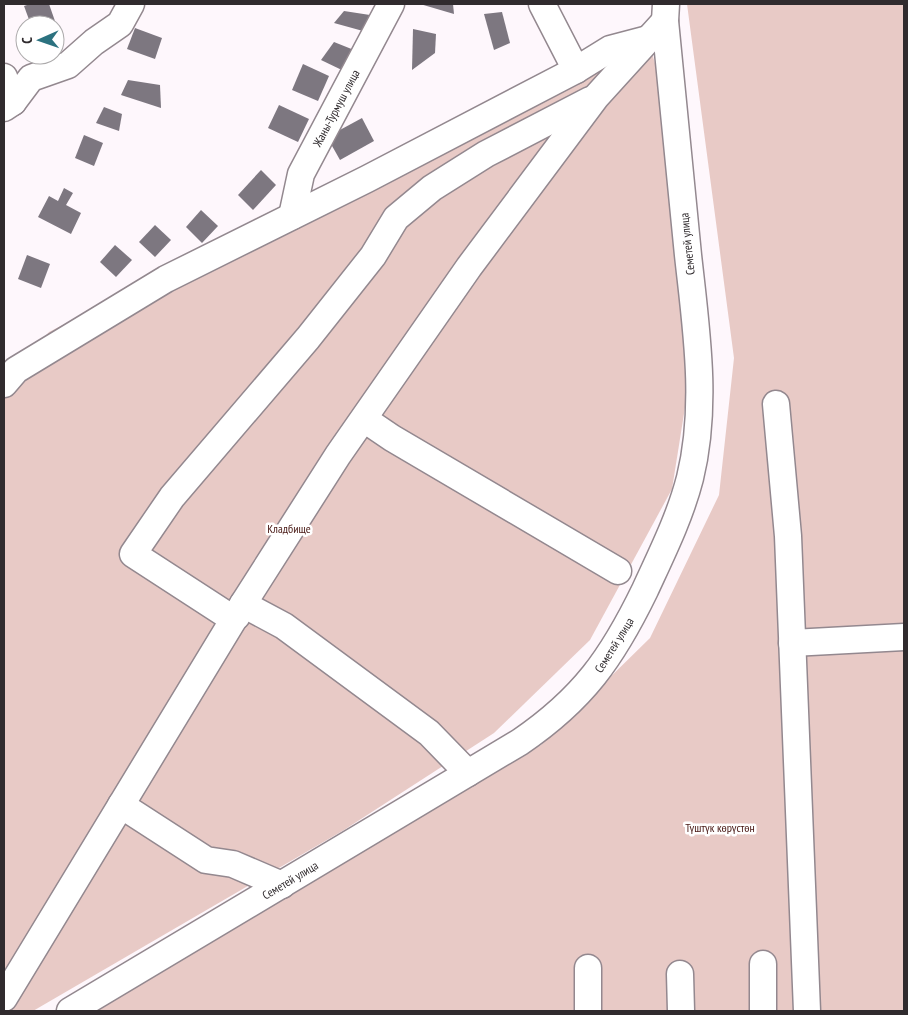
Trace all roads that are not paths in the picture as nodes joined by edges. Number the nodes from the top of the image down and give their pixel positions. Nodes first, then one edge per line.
1 (131, 4) edge
2 (391, 4) edge
3 (542, 4) edge
4 (659, 21) edge
5 (576, 70) junction
6 (4, 77) edge
7 (596, 97) junction
8 (9, 105) edge
9 (292, 216) junction
10 (4, 384) edge
11 (776, 404) dead end
12 (364, 418) junction
13 (618, 571) dead end
14 (240, 610) junction
15 (904, 637) edge
16 (792, 643) junction
17 (468, 773) junction
18 (121, 805) junction
19 (282, 885) junction
20 (763, 964) dead end
21 (588, 968) dead end
22 (680, 974) dead end
23 (4, 998) edge
24 (70, 1011) edge
25 (588, 1011) edge
26 (681, 1011) edge
27 (763, 1011) edge
28 (807, 1011) edge

1 - 8 street
2 - 9 street, Жаны-Турмуш улица
3 - 5 street
4 - 5 street
4 - 7 street
4 - 17 street, Семетей улица
5 - 9 street
6 - 8 street
7 - 12 street
7 - 14 street
9 - 10 street
11 - 16 street
12 - 13 street
12 - 14 street
14 - 17 street
14 - 18 street
15 - 16 street
16 - 28 street
17 - 19 street, Семетей улица
18 - 19 street
18 - 23 street
19 - 24 street, Семетей улица
20 - 27 street
21 - 25 street
22 - 26 street

